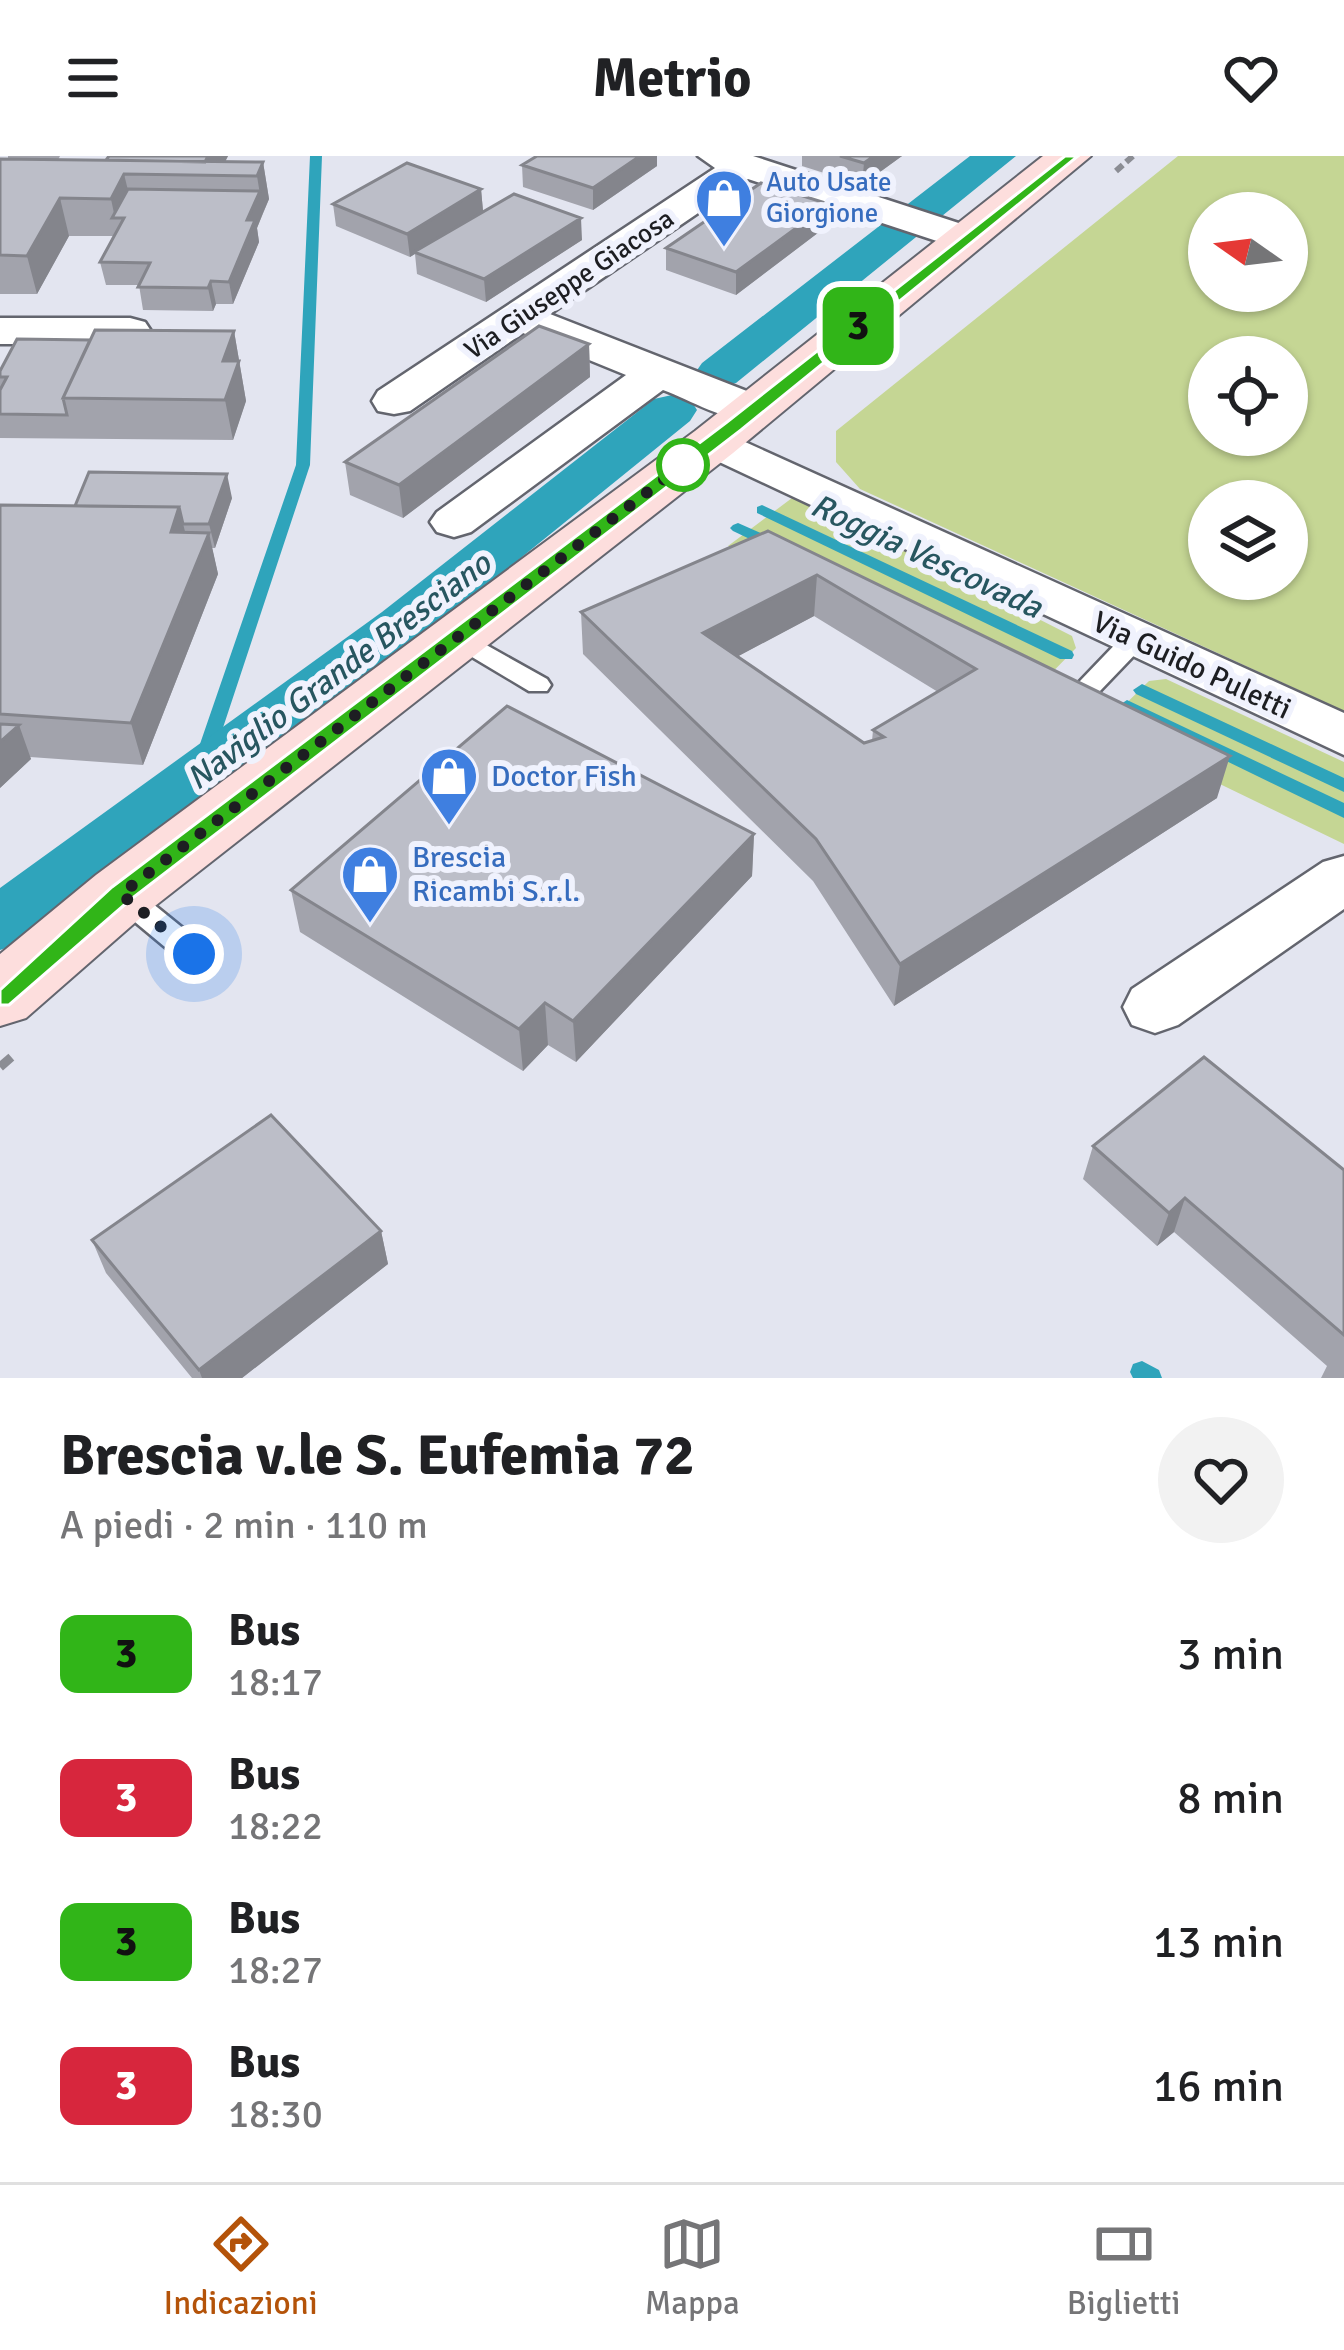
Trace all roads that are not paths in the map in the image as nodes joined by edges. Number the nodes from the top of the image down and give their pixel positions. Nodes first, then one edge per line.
1 (1070, 156) edge
2 (730, 161) edge
3 (950, 233) junction
4 (520, 317) junction
5 (0, 332) edge
6 (130, 332) edge
7 (660, 371) junction
8 (394, 401) dead end
9 (734, 426) junction
10 (454, 521) dead end
11 (456, 636) junction
12 (1136, 638) junction
13 (538, 685) dead end
14 (1066, 710) edge
15 (1344, 736) edge
16 (1344, 878) edge
17 (121, 894) junction
18 (194, 954) dead end
19 (0, 997) edge
20 (1155, 1007) dead end

1 - 3 main road
2 - 3 street, Via Giuseppe Giacosa
2 - 4 street, Via Giuseppe Giacosa
3 - 9 main road
4 - 7 street, Via Guido Puletti
4 - 8 street, Via Giuseppe Giacosa
5 - 6 street
7 - 9 street, Via Guido Puletti
7 - 10 street
9 - 11 main road
9 - 12 street, Via Guido Puletti
11 - 13 lane
11 - 17 main road
12 - 14 lane
12 - 15 street, Via Guido Puletti
16 - 20 street
17 - 18 lane
17 - 19 main road

